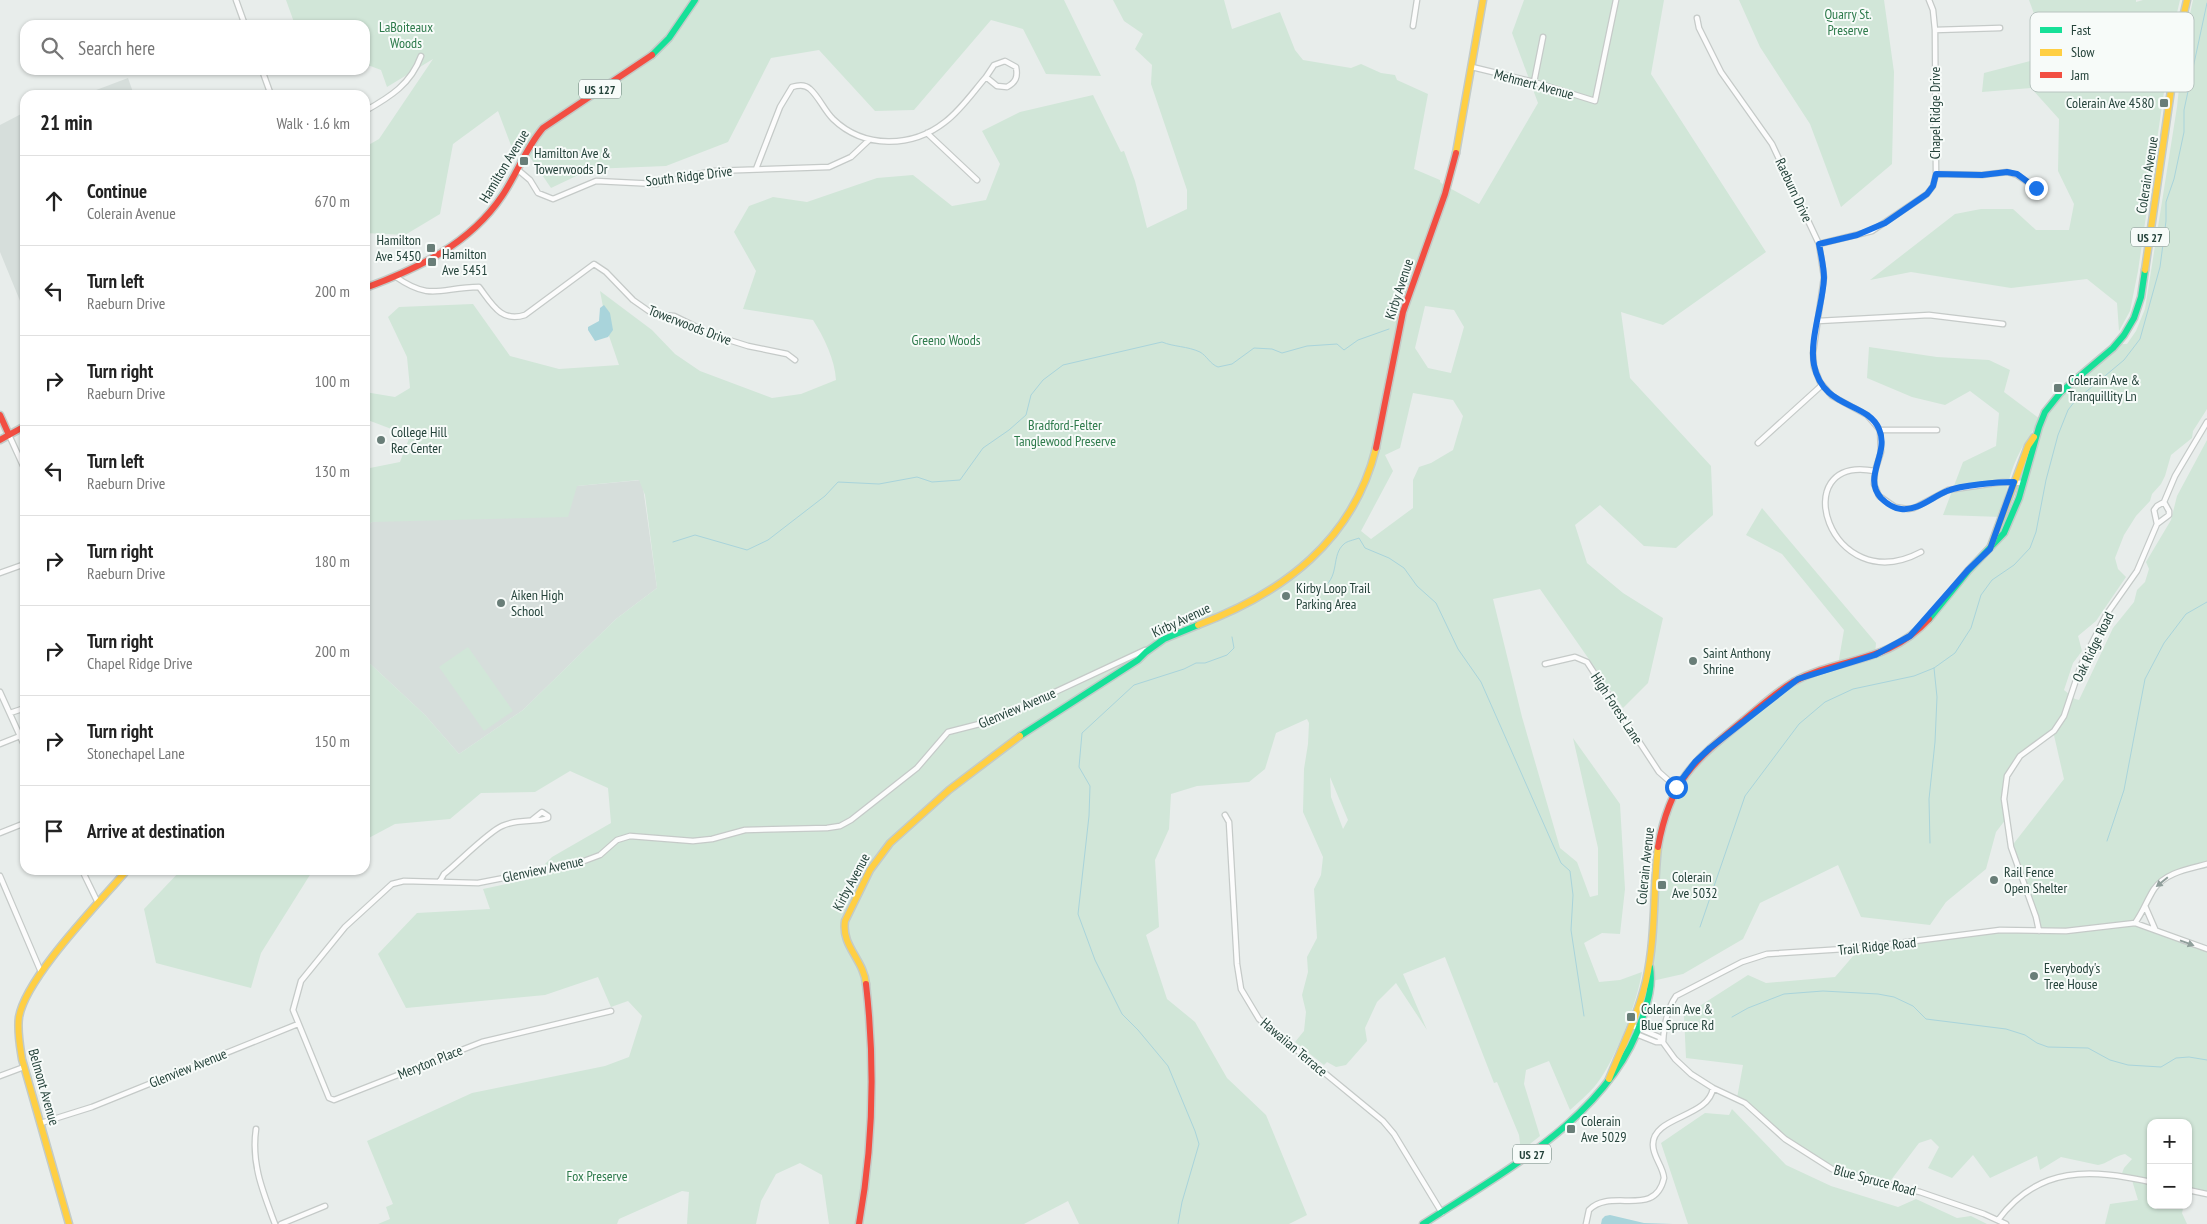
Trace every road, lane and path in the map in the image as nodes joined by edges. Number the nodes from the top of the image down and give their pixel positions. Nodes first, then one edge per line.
1 (236, 0) edge
2 (695, 0) edge
3 (1417, 0) edge
4 (1483, 0) edge
5 (1616, 0) edge
6 (1929, 0) edge
7 (1697, 18) dead end
8 (243, 20) edge
9 (1413, 26) dead end
10 (2000, 28) dead end
11 (1935, 30) junction
12 (1543, 37) dead end
13 (421, 56) dead end
14 (1472, 68) junction
15 (264, 75) edge
16 (986, 77) junction
17 (1534, 82) junction
18 (269, 90) edge
19 (2171, 92) edge
20 (370, 108) edge
21 (927, 133) junction
22 (869, 140) junction
23 (517, 169) junction
24 (756, 169) junction
25 (1936, 174) junction
26 (977, 180) dead end
27 (2036, 188) dead end
28 (1819, 244) junction
29 (396, 276) junction
30 (370, 286) edge
31 (1818, 321) junction
32 (2003, 324) dead end
33 (795, 360) dead end
34 (1822, 386) junction
35 (0, 415) edge
36 (2207, 422) edge
37 (20, 429) edge
38 (1880, 430) junction
39 (1938, 430) dead end
40 (9, 435) junction
41 (2035, 435) junction
42 (0, 440) edge
43 (1758, 443) dead end
44 (20, 459) edge
45 (1875, 471) junction
46 (2014, 482) junction
47 (2023, 483) junction
48 (2164, 502) junction
49 (2157, 524) junction
50 (1990, 549) junction
51 (1921, 552) dead end
52 (20, 566) edge
53 (0, 573) edge
54 (1145, 650) junction
55 (1545, 664) dead end
56 (0, 692) edge
57 (20, 710) edge
58 (10, 714) junction
59 (20, 736) joint
60 (0, 744) edge
61 (1676, 787) junction
62 (1225, 816) dead end
63 (532, 820) dead end
64 (20, 825) edge
65 (0, 834) edge
66 (2207, 864) edge
67 (84, 875) edge
68 (123, 875) edge
69 (0, 876) edge
70 (440, 881) junction
71 (98, 903) junction
72 (2145, 906) junction
73 (2134, 923) junction
74 (2155, 929) junction
75 (2039, 931) junction
76 (2207, 949) edge
77 (41, 972) junction
78 (611, 1011) dead end
79 (298, 1024) junction
80 (1664, 1029) junction
81 (1635, 1030) junction
82 (1652, 1034) junction
83 (1663, 1042) junction
84 (24, 1067) junction
85 (0, 1076) edge
86 (1713, 1088) junction
87 (42, 1123) junction
88 (256, 1129) dead end
89 (2147, 1181) edge
90 (2192, 1191) edge
91 (2207, 1194) edge
92 (326, 1206) dead end
93 (1442, 1212) junction
94 (1998, 1220) junction
95 (69, 1224) edge
96 (275, 1224) edge
97 (281, 1224) edge
98 (859, 1224) edge
99 (1423, 1224) edge
100 (1586, 1224) edge
101 (2006, 1224) edge

1 - 8 street
2 - 23 main road, Hamilton Avenue / US 127
3 - 9 street
4 - 14 main road, Kirby Avenue
5 - 17 street, Mehmert Avenue
6 - 11 street, Chapel Ridge Drive
7 - 28 street, Raeburn Drive
10 - 11 street
11 - 25 street, Chapel Ridge Drive
12 - 17 street
13 - 20 street
14 - 17 street, Mehmert Avenue
14 - 54 main road, Kirby Avenue
15 - 18 street
16 - 16 street
16 - 21 street
19 - 41 main road, Colerain Avenue / US 27
21 - 22 street
21 - 26 street
22 - 24 street, South Ridge Drive
22 - 24 street
23 - 24 street, South Ridge Drive
23 - 29 main road, Hamilton Avenue / US 127
25 - 27 street
25 - 28 street, Chapel Ridge Drive
28 - 31 street, Raeburn Drive
29 - 30 main road, Hamilton Avenue / US 127
29 - 33 street, Towerwoods Drive
31 - 32 street
31 - 34 street, Raeburn Drive
34 - 38 street, Raeburn Drive
34 - 43 street
35 - 40 main road
36 - 48 street, Oak Ridge Road
37 - 40 main road
38 - 39 street
38 - 45 street
40 - 42 main road
40 - 44 street
41 - 46 main road, Colerain Avenue / US 27
41 - 47 main road, Colerain Avenue / US 27
45 - 46 street
45 - 51 street
46 - 47 street
46 - 50 main road, Colerain Avenue / US 27
47 - 50 main road, Colerain Avenue / US 27
48 - 49 street, Oak Ridge Road
48 - 49 street, Oak Ridge Road
49 - 75 street, Oak Ridge Road
50 - 61 main road, Colerain Avenue / US 27
52 - 53 street
54 - 70 street, Glenview Avenue
54 - 98 main road, Kirby Avenue
55 - 61 street, High Forest Lane
56 - 58 street
57 - 58 street
58 - 59 street
59 - 60 street
61 - 81 main road, Colerain Avenue / US 27
62 - 93 street, Hawaiian Terrace
63 - 70 street
64 - 65 street
66 -> 72 street
67 - 71 street
68 - 71 main road, Belmont Avenue
69 - 77 street
70 - 79 street, Glenview Avenue
71 - 77 main road, Belmont Avenue
72 - 73 street
72 - 74 street
73 - 74 street, Trail Ridge Road
73 - 75 street, Trail Ridge Road
74 -> 76 street, Trail Ridge Road
75 - 80 street, Trail Ridge Road
77 - 84 main road, Belmont Avenue
78 - 79 street, Meryton Place
79 - 87 street, Glenview Avenue
80 - 82 street
80 - 83 street, Trail Ridge Road
81 - 82 street, Blue Spruce Road
81 - 83 street
81 - 93 main road, Colerain Avenue / US 27
82 - 83 street, Blue Spruce Road
83 - 86 street, Blue Spruce Road
84 - 85 street
84 - 87 main road, Belmont Avenue
86 - 94 street, Blue Spruce Road
86 - 100 street
87 - 95 main road, Belmont Avenue
88 - 96 street
89 - 94 street
90 - 91 street
92 - 97 street
93 - 99 main road, Colerain Avenue / US 27
94 - 101 street, Blue Spruce Road

